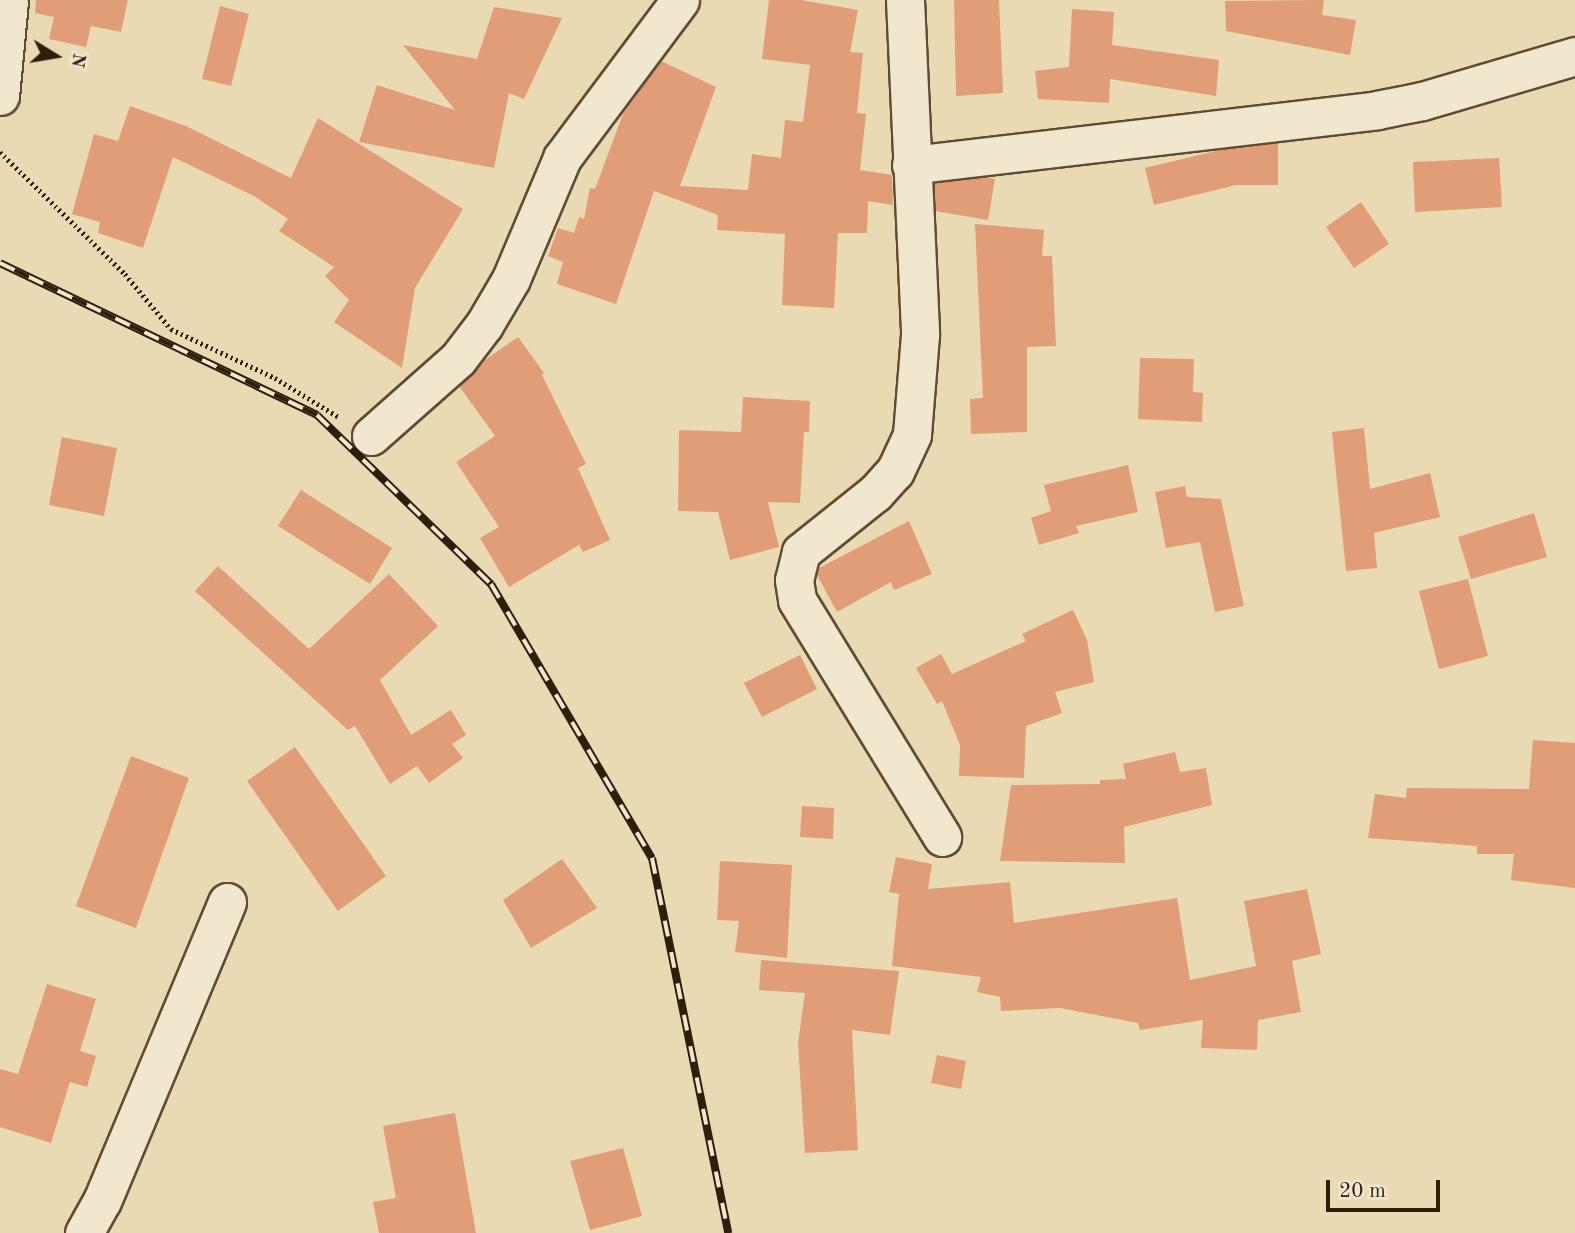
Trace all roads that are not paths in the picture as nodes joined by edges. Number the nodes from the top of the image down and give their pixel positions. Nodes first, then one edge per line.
1 (9, 0) edge
2 (680, 0) edge
3 (905, 0) edge
4 (1575, 56) edge
5 (0, 96) edge
6 (911, 165) junction
7 (371, 436) road end
8 (942, 837) dead end
9 (227, 902) dead end
10 (84, 1233) edge

1 - 5 street
2 - 7 street
3 - 6 street
4 - 6 street
6 - 8 street
9 - 10 street

